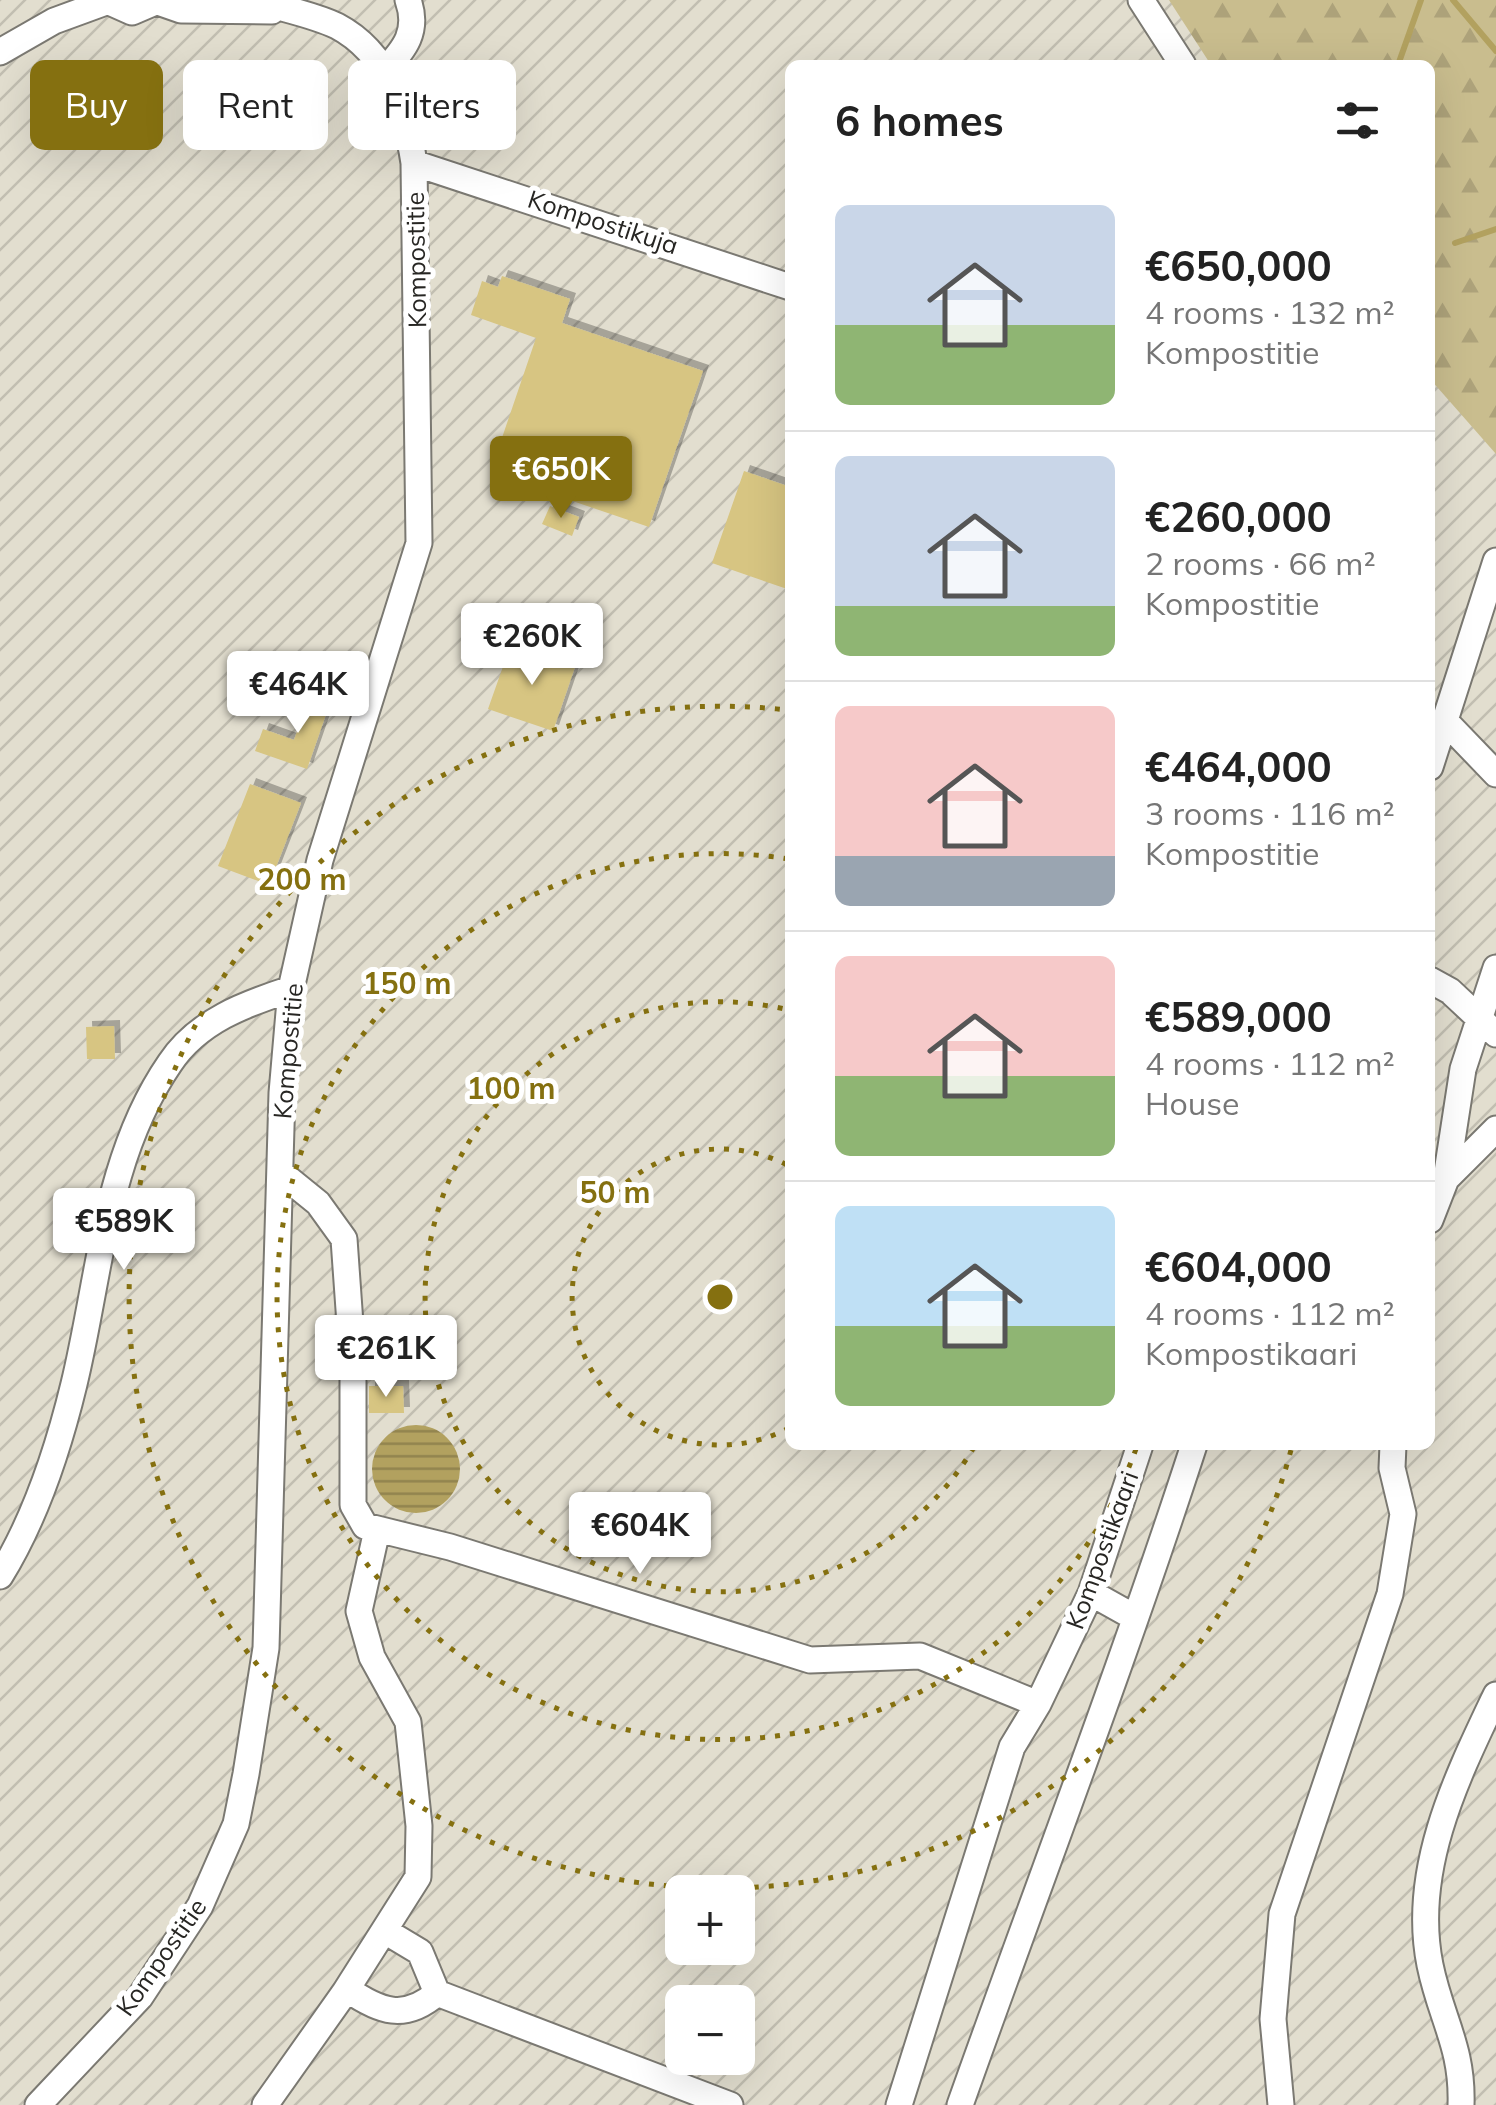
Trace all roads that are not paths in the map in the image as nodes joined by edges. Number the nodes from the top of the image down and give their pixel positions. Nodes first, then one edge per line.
1 (255, 0) edge
2 (408, 0) edge
3 (1141, 0) edge
4 (105, 1) edge
5 (159, 1) edge
6 (298, 9) edge
7 (0, 52) edge
8 (375, 60) edge
9 (394, 60) edge
10 (1181, 60) edge
11 (412, 150) edge
12 (414, 162) junction
13 (785, 283) edge
14 (1496, 561) edge
15 (1445, 720) junction
16 (1435, 751) edge
17 (1496, 774) edge
18 (1496, 968) edge
19 (1435, 983) edge
20 (291, 988) junction
21 (1488, 1025) edge
22 (1496, 1129) edge
23 (281, 1173) junction
24 (1446, 1179) junction
25 (1435, 1207) edge
26 (1138, 1450) edge
27 (1192, 1450) edge
28 (1393, 1450) edge
29 (377, 1530) junction
30 (0, 1576) edge
31 (1091, 1593) junction
32 (1134, 1617) junction
33 (1496, 1695) edge
34 (1038, 1704) junction
35 (386, 1931) junction
36 (347, 1989) junction
37 (438, 1993) junction
38 (38, 2105) edge
39 (264, 2105) edge
40 (730, 2105) edge
41 (898, 2105) edge
42 (960, 2105) edge
43 (1281, 2105) edge
44 (1461, 2105) edge

1 - 6 street, Kompostitie
2 - 9 street
3 - 10 street
4 - 5 street, Kompostitie
4 - 7 street
5 - 6 street, Kompostitie
6 - 8 street, Kompostitie
11 - 12 street, Kompostitie
12 - 13 street, Kompostikuja
12 - 20 street, Kompostitie
14 - 15 street
15 - 16 street
15 - 17 street
18 - 21 street
19 - 21 street
20 - 23 street, Kompostitie
20 - 30 street
21 - 24 street
22 - 24 street
23 - 29 street
23 - 38 street, Kompostitie
24 - 25 street
26 - 31 street, Kompostikaari
27 - 32 street
28 - 43 street
29 - 34 street
29 - 35 street
31 - 32 street
31 - 34 street, Kompostikaari
32 - 42 street
33 - 44 street
34 - 41 street, Kompostikaari
35 - 36 street
35 - 37 street
36 - 37 street
36 - 39 street
37 - 40 street

